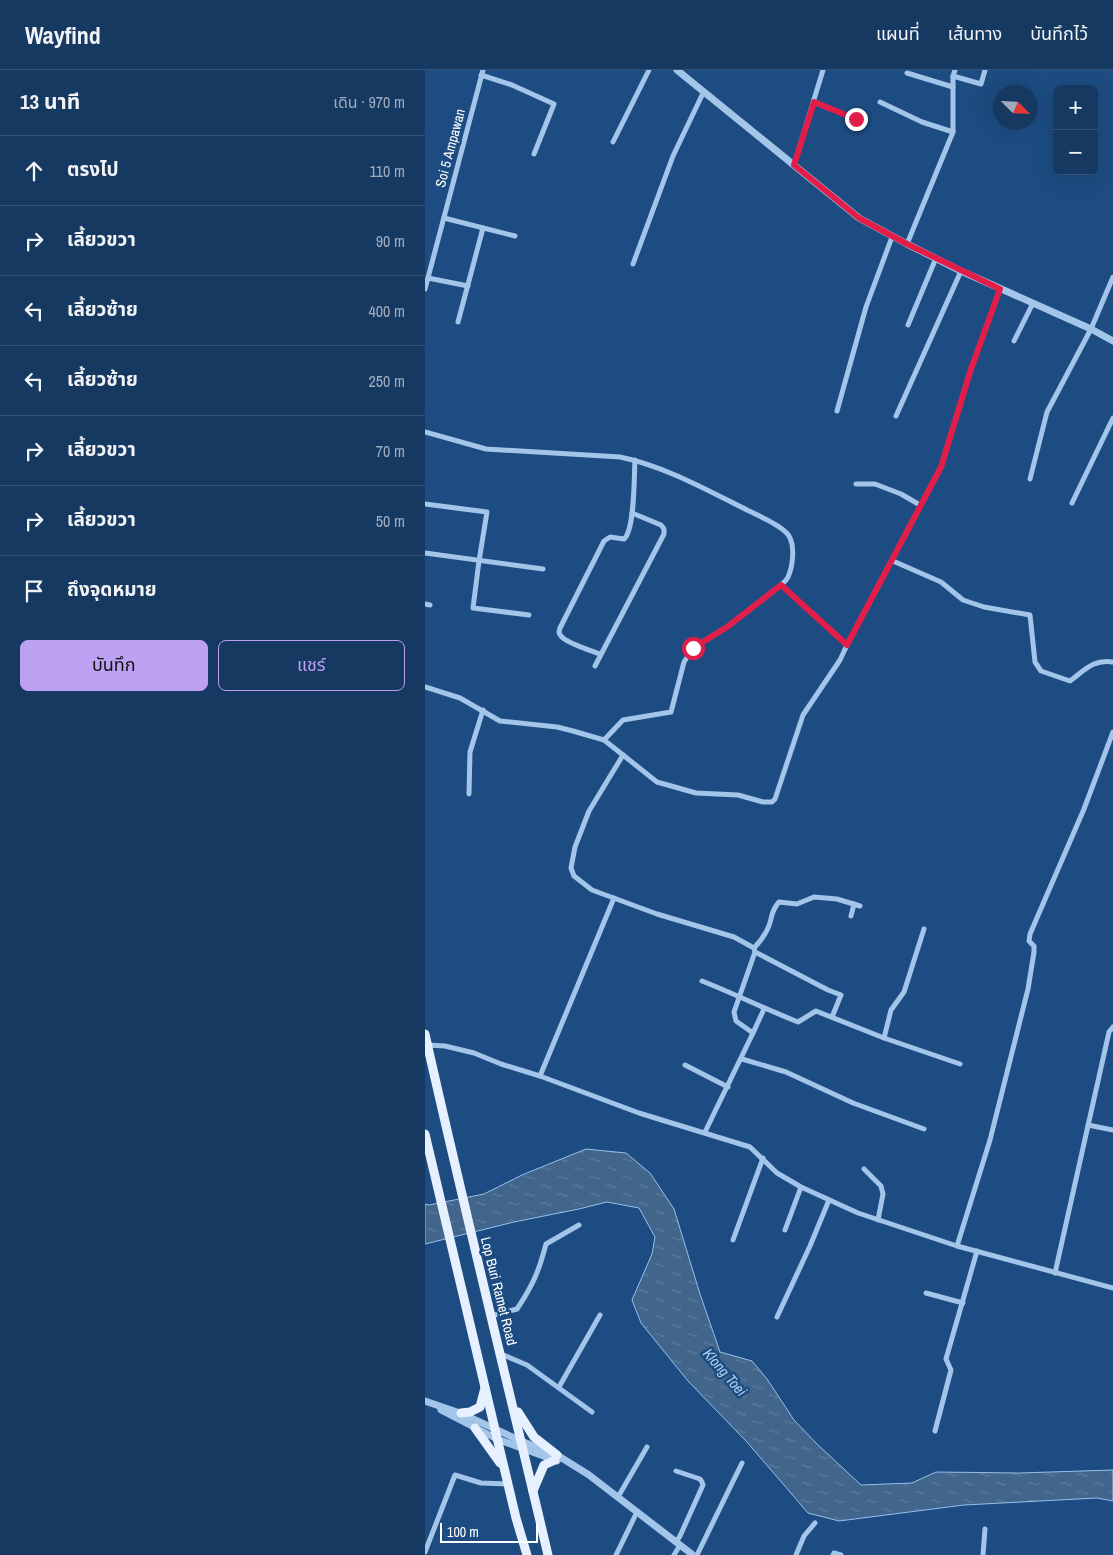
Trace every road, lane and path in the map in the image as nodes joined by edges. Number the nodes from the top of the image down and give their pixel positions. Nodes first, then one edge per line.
1 (649, 70) edge
2 (677, 70) edge
3 (823, 70) edge
4 (985, 70) edge
5 (482, 72) edge
6 (907, 73) dead end
7 (954, 73) edge
8 (953, 87) junction
9 (704, 91) junction
10 (814, 102) junction
11 (880, 102) dead end
12 (856, 119) dead end
13 (953, 132) junction
14 (613, 142) dead end
15 (534, 154) dead end
16 (794, 165) junction
17 (444, 218) junction
18 (483, 228) junction
19 (515, 236) dead end
20 (892, 237) junction
21 (907, 244) junction
22 (935, 258) junction
23 (633, 264) dead end
24 (961, 271) junction
25 (1113, 277) edge
26 (428, 278) junction
27 (468, 286) junction
28 (425, 289) edge
29 (1000, 289) junction
30 (1033, 303) junction
31 (458, 322) dead end
32 (908, 325) dead end
33 (1091, 329) junction
34 (1014, 341) dead end
35 (1113, 341) edge
36 (837, 411) dead end
37 (896, 416) dead end
38 (1113, 418) edge
39 (425, 432) edge
40 (635, 460) junction
41 (1030, 479) dead end
42 (856, 484) dead end
43 (1072, 503) dead end
44 (425, 504) edge
45 (920, 505) junction
46 (632, 513) junction
47 (425, 553) edge
48 (479, 560) junction
49 (893, 560) junction
50 (543, 569) dead end
51 (781, 585) junction
52 (529, 615) dead end
53 (847, 645) junction
54 (601, 654) junction
55 (1113, 662) edge
56 (595, 666) dead end
57 (425, 687) edge
58 (483, 710) junction
59 (1113, 732) edge
60 (604, 740) junction
61 (623, 755) junction
62 (469, 794) dead end
63 (614, 898) junction
64 (851, 916) dead end
65 (923, 930) dead end
66 (755, 950) junction
67 (702, 981) dead end
68 (739, 995) junction
69 (764, 1009) junction
70 (832, 1018) junction
71 (1113, 1027) edge
72 (753, 1033) junction
73 (425, 1034) edge
74 (884, 1038) junction
75 (427, 1045) junction
76 (741, 1059) junction
77 (960, 1064) dead end
78 (685, 1065) dead end
79 (540, 1076) junction
80 (728, 1086) junction
81 (1088, 1125) junction
82 (923, 1129) dead end
83 (1113, 1130) edge
84 (705, 1132) junction
85 (425, 1134) edge
86 (763, 1158) junction
87 (864, 1170) dead end
88 (801, 1187) junction
89 (829, 1200) junction
90 (878, 1220) junction
91 (579, 1225) dead end
92 (785, 1230) dead end
93 (733, 1240) dead end
94 (957, 1246) junction
95 (977, 1251) junction
96 (1055, 1273) junction
97 (1113, 1288) edge
98 (925, 1293) dead end
99 (963, 1303) junction
100 (600, 1315) dead end
101 (491, 1316) junction
102 (777, 1317) dead end
103 (500, 1354) junction
104 (485, 1385) junction
105 (559, 1388) junction
106 (425, 1401) edge
107 (513, 1403) junction
108 (593, 1412) dead end
109 (461, 1413) junction
110 (475, 1428) junction
111 (495, 1429) junction
112 (935, 1432) dead end
113 (497, 1439) junction
114 (521, 1444) junction
115 (647, 1447) dead end
116 (556, 1457) junction
117 (743, 1463) dead end
118 (504, 1467) junction
119 (676, 1471) dead end
120 (508, 1484) junction
121 (533, 1491) junction
122 (618, 1497) junction
123 (637, 1512) junction
124 (815, 1523) dead end
125 (985, 1529) dead end
126 (678, 1543) junction
127 (425, 1552) edge
128 (527, 1555) edge
129 (548, 1555) edge
130 (616, 1555) edge
131 (674, 1555) edge
132 (693, 1555) edge
133 (697, 1555) edge
134 (796, 1555) edge
135 (833, 1555) edge
136 (841, 1555) edge
137 (983, 1555) edge

1 - 14 street
2 - 9 street
3 - 10 street
4 - 7 street
5 - 15 street
5 - 17 street, Soi 5 Ampawan
6 - 8 street
7 - 8 street
8 - 13 street
9 - 16 street
9 - 23 street
10 - 12 street
10 - 16 street
11 - 13 street
13 - 21 street
16 - 20 street
17 - 18 street
17 - 26 street, Soi 5 Ampawan
18 - 19 street
18 - 27 street
20 - 21 street
20 - 36 street
21 - 22 street
22 - 24 street
22 - 32 street
24 - 29 street
24 - 37 street
25 - 33 street
26 - 27 street
26 - 28 street, Soi 5 Ampawan
27 - 31 street
29 - 30 street
29 - 45 street
30 - 33 street
30 - 34 street
33 - 35 street
33 - 41 street
38 - 43 street
39 - 40 street
40 - 46 street
40 - 51 street
42 - 45 street
44 - 48 street
45 - 49 street
46 - 54 street
46 - 54 street
47 - 48 street
48 - 50 street
48 - 52 street
49 - 53 street
49 - 55 street
51 - 53 street
51 - 60 street
53 - 61 street
54 - 56 street
57 - 58 street
58 - 60 street
58 - 62 street
59 - 94 street
60 - 61 street
61 - 63 street
63 - 66 street
63 - 79 street
64 - 66 street
65 - 74 street
66 - 68 street
66 - 70 street
67 - 68 street
68 - 69 street
68 - 72 street
69 - 70 street
69 - 72 street
70 - 74 street
71 - 81 street
72 - 76 street
73 - 75 main road, Lop Buri Ramet Road
74 - 77 street
75 - 79 street
75 - 101 main road, Lop Buri Ramet Road
76 - 80 street
76 - 82 street
78 - 80 street
79 - 84 street
80 - 84 street
81 - 83 street
81 - 96 street
84 - 86 street
85 - 104 main road
86 - 88 street
86 - 93 street
87 - 90 street
88 - 89 street
88 - 92 street
89 - 90 street
89 - 102 street
90 - 94 street
91 - 101 street
94 - 95 street
95 - 96 street
95 - 99 street
96 - 97 street
98 - 99 street
99 - 112 street
100 - 105 street
101 - 103 main road, Lop Buri Ramet Road
103 - 105 street
103 - 107 main road, Lop Buri Ramet Road
104 - 109 main road
104 - 111 main road
105 - 108 street
106 - 109 street
106 - 110 street
107 - 114 main road, Lop Buri Ramet Road
107 - 116 main road
109 - 111 street
110 - 113 street
110 - 118 main road
111 - 113 main road
111 - 114 street
113 - 114 street
113 - 118 main road
114 - 116 street
114 - 121 main road, Lop Buri Ramet Road
115 - 122 street
116 - 121 main road
116 - 122 street
117 - 133 street
118 - 120 main road
119 - 126 street
120 - 127 street
120 - 128 main road
121 - 129 main road, Lop Buri Ramet Road
122 - 123 street
123 - 126 street
123 - 130 street
124 - 134 street
125 - 137 street
126 - 131 street
126 - 132 street
135 - 136 street

